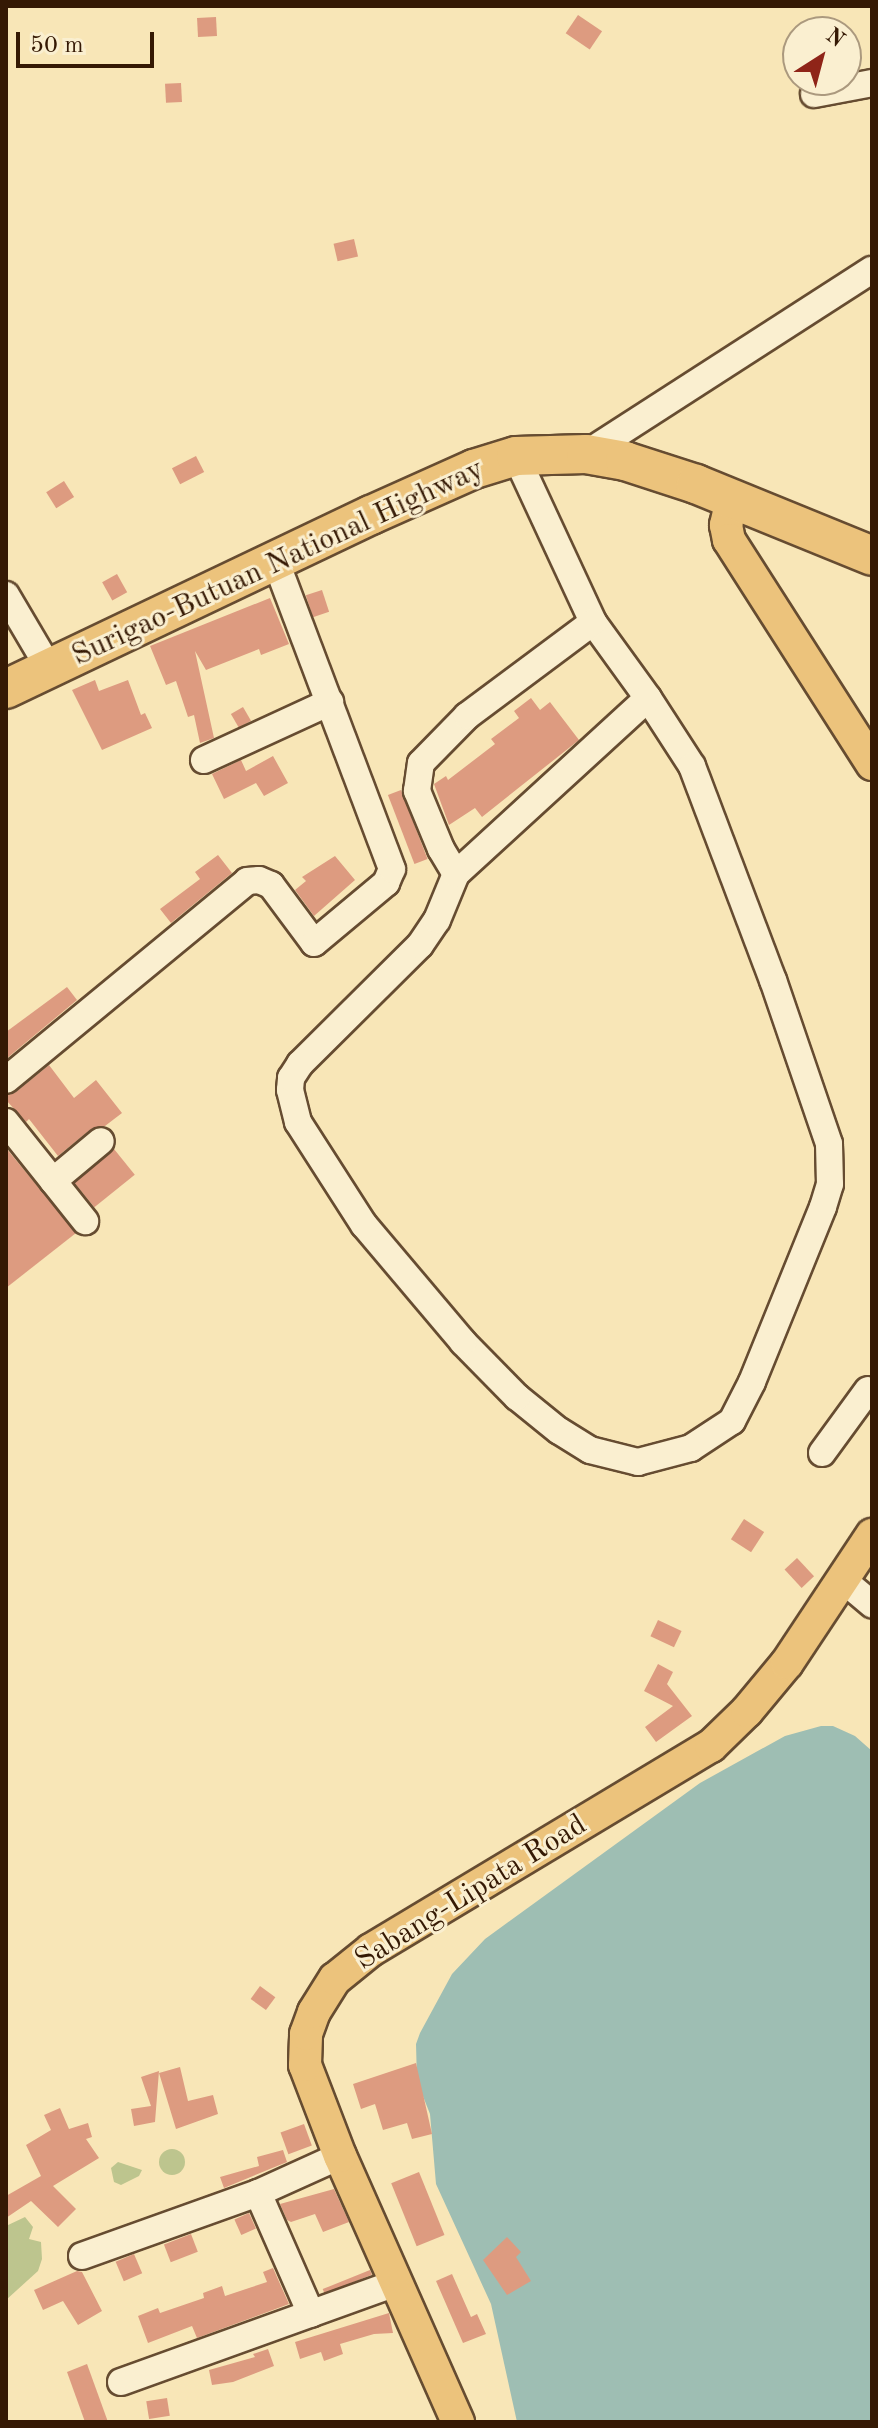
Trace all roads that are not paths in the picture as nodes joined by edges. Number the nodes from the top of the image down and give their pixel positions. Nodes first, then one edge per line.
1 (872, 270) edge
2 (586, 454) junction
3 (516, 456) junction
4 (732, 499) junction
5 (872, 556) edge
6 (275, 559) junction
7 (6, 595) edge
8 (593, 622) junction
9 (49, 668) junction
10 (6, 689) edge
11 (648, 698) junction
12 (330, 702) junction
13 (204, 760) dead end
14 (872, 764) edge
15 (456, 874) junction
16 (6, 1080) edge
17 (6, 1122) edge
18 (101, 1141) dead end
19 (53, 1181) junction
20 (85, 1221) dead end
21 (871, 1390) edge
22 (822, 1453) dead end
23 (872, 1535) edge
24 (843, 1580) junction
25 (872, 1604) edge
26 (340, 2156) junction
27 (258, 2193) junction
28 (82, 2256) dead end
29 (399, 2282) junction
30 (311, 2314) junction
31 (121, 2382) dead end
32 (458, 2422) edge

1 - 2 street
2 - 3 highway, Surigao-Butuan National Highway
2 - 4 highway, Surigao-Butuan National Highway
3 - 6 highway, Surigao-Butuan National Highway
3 - 8 street
4 - 5 highway, Surigao-Butuan National Highway
4 - 14 main road
6 - 9 highway, Surigao-Butuan National Highway
6 - 12 street
7 - 9 street
8 - 11 street
8 - 15 street
9 - 10 highway, Surigao-Butuan National Highway
11 - 15 street
11 - 15 street
12 - 13 street
12 - 16 street
17 - 19 street
18 - 19 street
19 - 20 street
21 - 22 street
23 - 24 main road, Sabang-Lipata Road
24 - 25 street
24 - 26 main road, Sabang-Lipata Road
26 - 27 street
26 - 29 main road, Sabang-Lipata Road
27 - 28 street
27 - 30 street
29 - 30 street
29 - 32 main road, Sabang-Lipata Road
30 - 31 street

